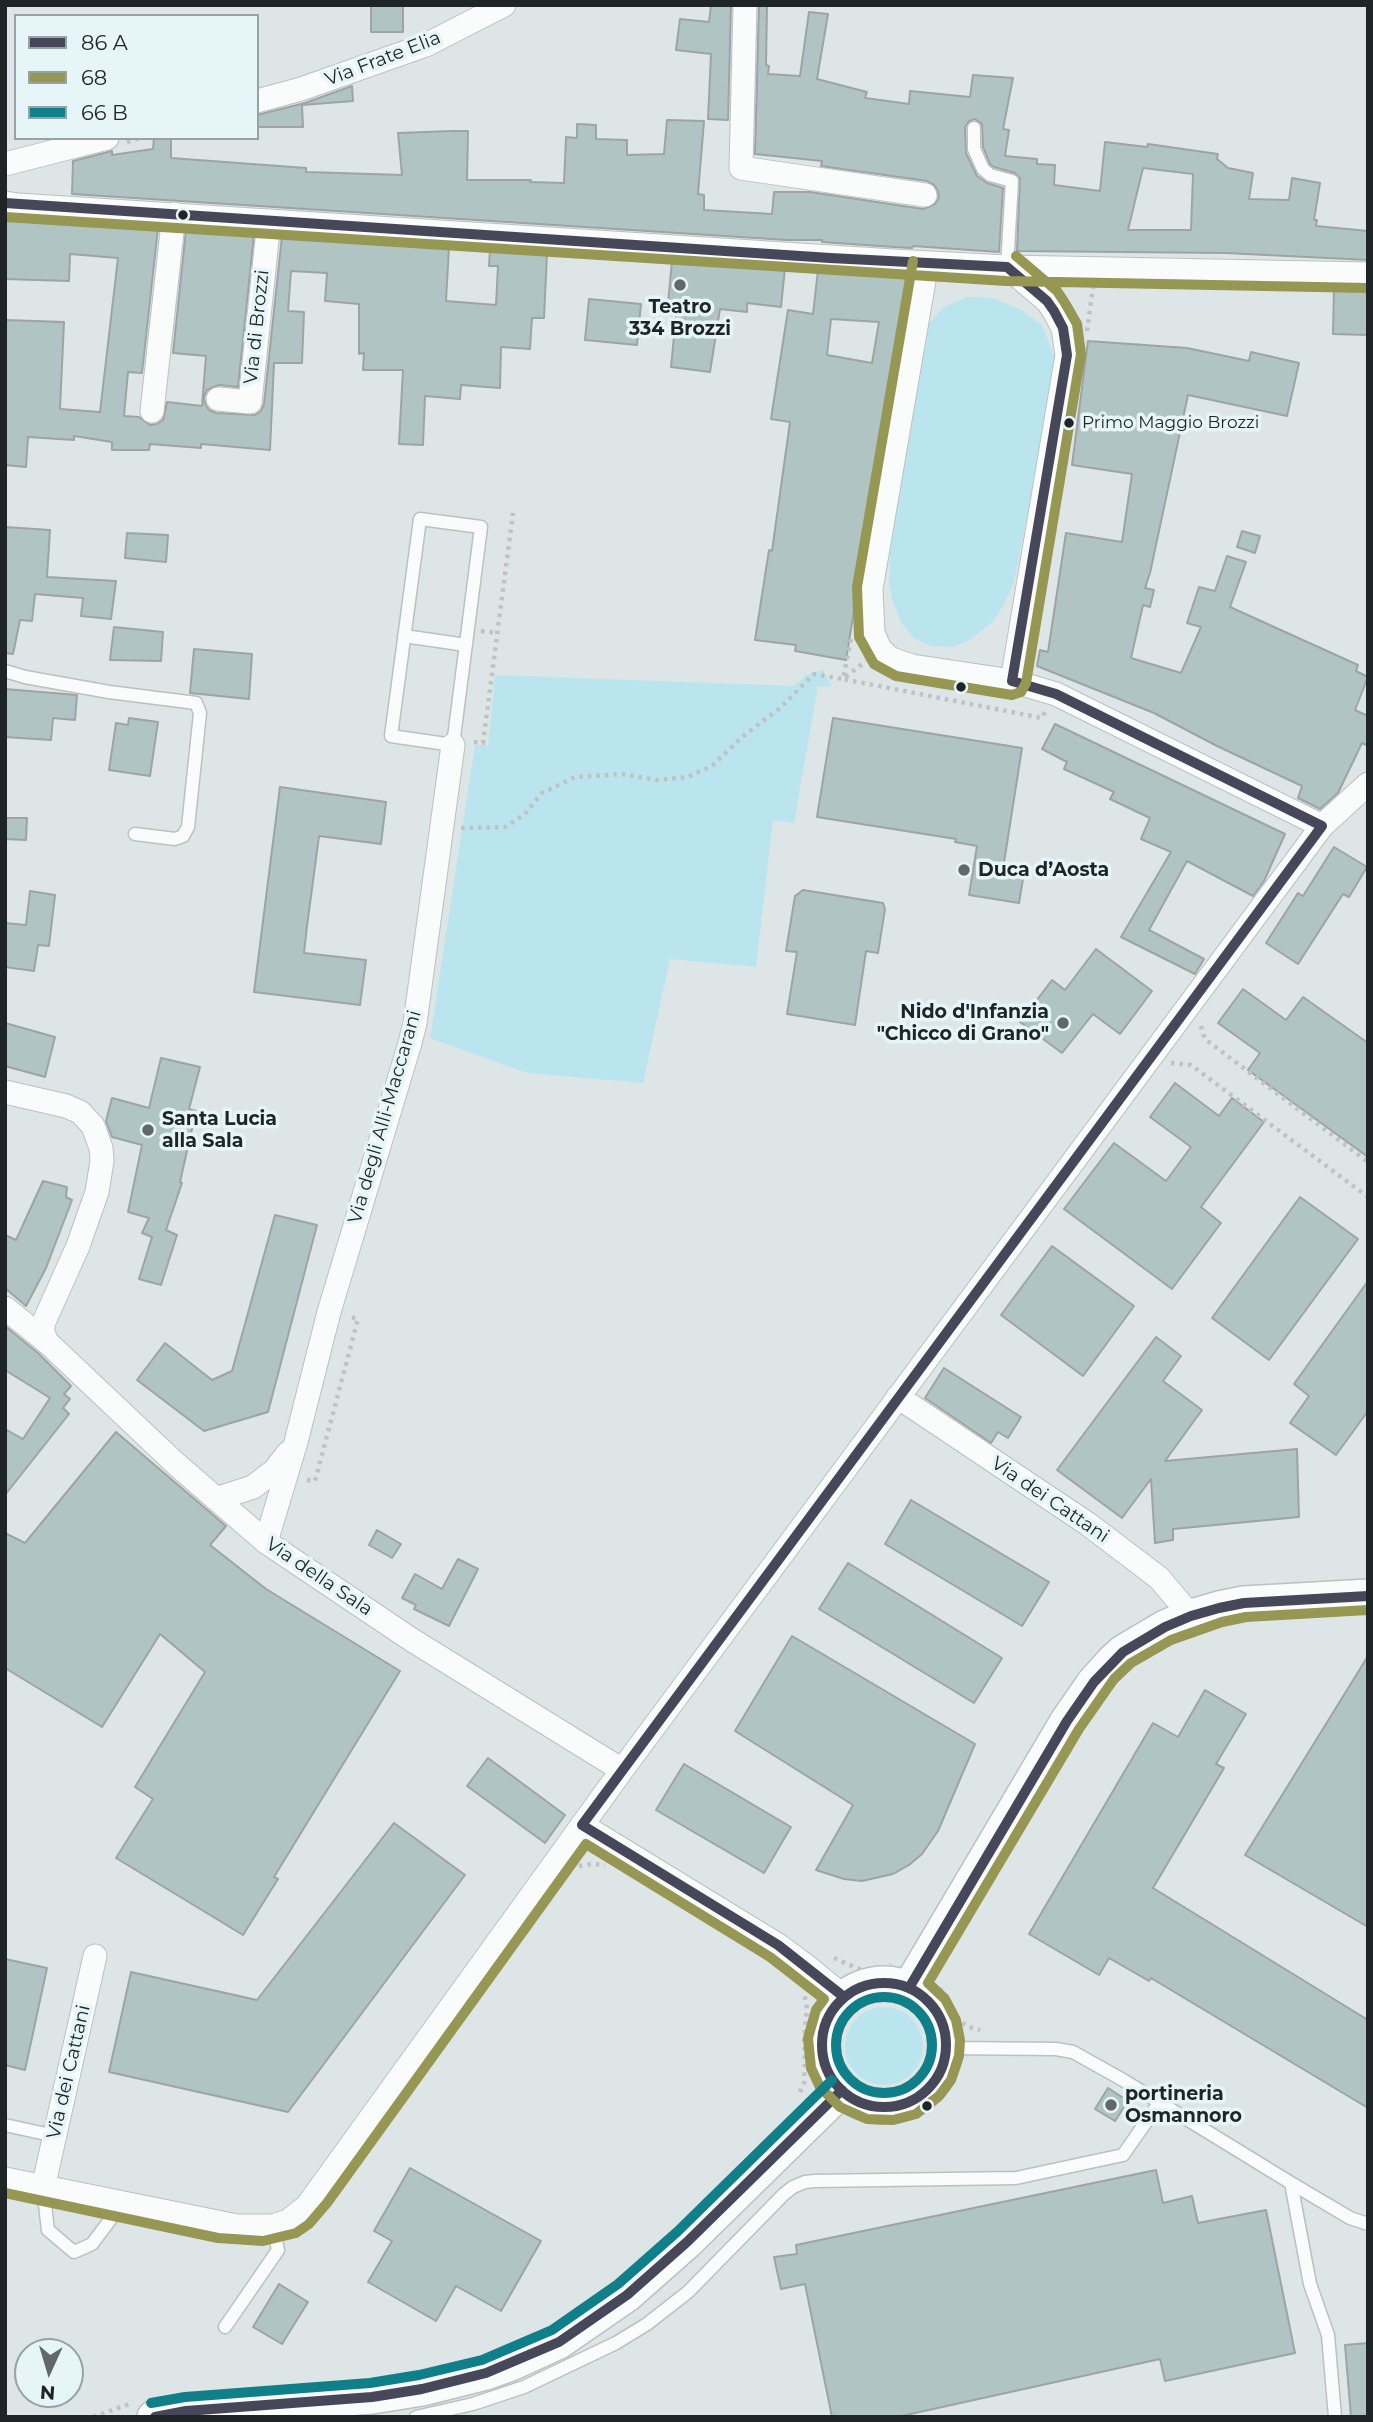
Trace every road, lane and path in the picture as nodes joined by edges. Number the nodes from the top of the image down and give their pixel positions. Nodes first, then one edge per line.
1 (504, 5) edge
2 (745, 5) edge
3 (259, 100) edge
4 (974, 128) dead end
5 (99, 140) edge
6 (5, 164) edge
7 (925, 195) dead end
8 (5, 203) edge
9 (174, 214) junction
10 (268, 221) junction
11 (927, 263) junction
12 (1007, 267) junction
13 (1095, 274) dead end
14 (1368, 274) edge
15 (1086, 336) dead end
16 (218, 399) dead end
17 (152, 411) dead end
18 (513, 513) dead end
19 (404, 636) junction
20 (466, 645) junction
21 (880, 649) junction
22 (5, 671) edge
23 (844, 679) junction
24 (1012, 681) junction
25 (1049, 702) dead end
26 (462, 749) junction
27 (1368, 784) edge
28 (463, 815) dead end
29 (1322, 825) junction
30 (454, 831) junction
31 (135, 834) dead end
32 (1189, 1007) junction
33 (1153, 1055) junction
34 (5, 1092) edge
35 (1368, 1162) edge
36 (1368, 1197) edge
37 (13, 1314) edge
38 (341, 1315) dead end
39 (46, 1331) junction
40 (898, 1397) junction
41 (296, 1441) junction
42 (298, 1479) dead end
43 (216, 1499) junction
44 (266, 1542) junction
45 (1368, 1595) edge
46 (1191, 1616) junction
47 (622, 1770) junction
48 (582, 1825) junction
49 (558, 1860) junction
50 (612, 1866) dead end
51 (828, 1955) dead end
52 (95, 1956) dead end
53 (915, 1975) junction
54 (797, 1984) dead end
55 (844, 1997) junction
56 (984, 2031) dead end
57 (946, 2048) junction
58 (842, 2090) junction
59 (796, 2101) dead end
60 (1160, 2102) junction
61 (5, 2125) edge
62 (55, 2136) junction
63 (5, 2179) edge
64 (1291, 2183) junction
65 (43, 2188) junction
66 (122, 2204) junction
67 (1368, 2224) edge
68 (273, 2226) junction
69 (225, 2327) dead end
70 (145, 2409) edge
71 (93, 2417) edge
72 (416, 2417) edge
73 (1335, 2417) edge

1 - 3 street, Via Frate Elia
2 - 7 street
4 - 12 lane
5 - 6 street
8 - 9 street
9 - 10 street
9 - 17 street
10 - 11 street
10 - 16 street, Via di Brozzi
11 - 12 street
11 - 21 street
12 - 14 street
12 - 24 street
13 - 15 path
18 - 26 path
19 - 20 lane
19 - 20 lane
19 - 26 lane
20 - 26 lane
21 - 23 path
21 - 24 street
22 - 31 lane
23 - 25 path
23 - 30 path
24 - 29 street
26 - 30 street, Via degli Alli-Maccarani
27 - 29 street
28 - 30 path
29 - 32 street
30 - 41 street, Via degli Alli-Maccarani
32 - 33 street
32 - 35 path
33 - 36 path
33 - 40 street
34 - 39 street
37 - 39 street, Via della Sala
38 - 42 path
39 - 43 street, Via della Sala
40 - 46 street, Via dei Cattani
40 - 47 street
41 - 43 street, Via degli Alli-Maccarani
41 - 44 street, Via degli Alli-Maccarani
43 - 44 street, Via della Sala
44 - 47 street, Via della Sala
45 - 46 street
46 - 53 street
47 - 48 street
48 - 49 street
48 - 55 street
49 - 50 path
49 - 68 street
51 - 53 path
52 - 62 street, Via dei Cattani
53 - 55 street
53 - 56 path
53 - 57 street
54 - 59 path
55 - 58 street
57 - 58 street
57 - 60 lane
58 - 70 street
60 - 64 lane
60 - 72 lane
61 - 62 lane
62 - 65 street, Via dei Cattani
63 - 65 street
64 - 67 lane
64 - 73 lane
65 - 66 street
65 - 66 lane
66 - 68 street
68 - 69 lane
70 - 71 path

